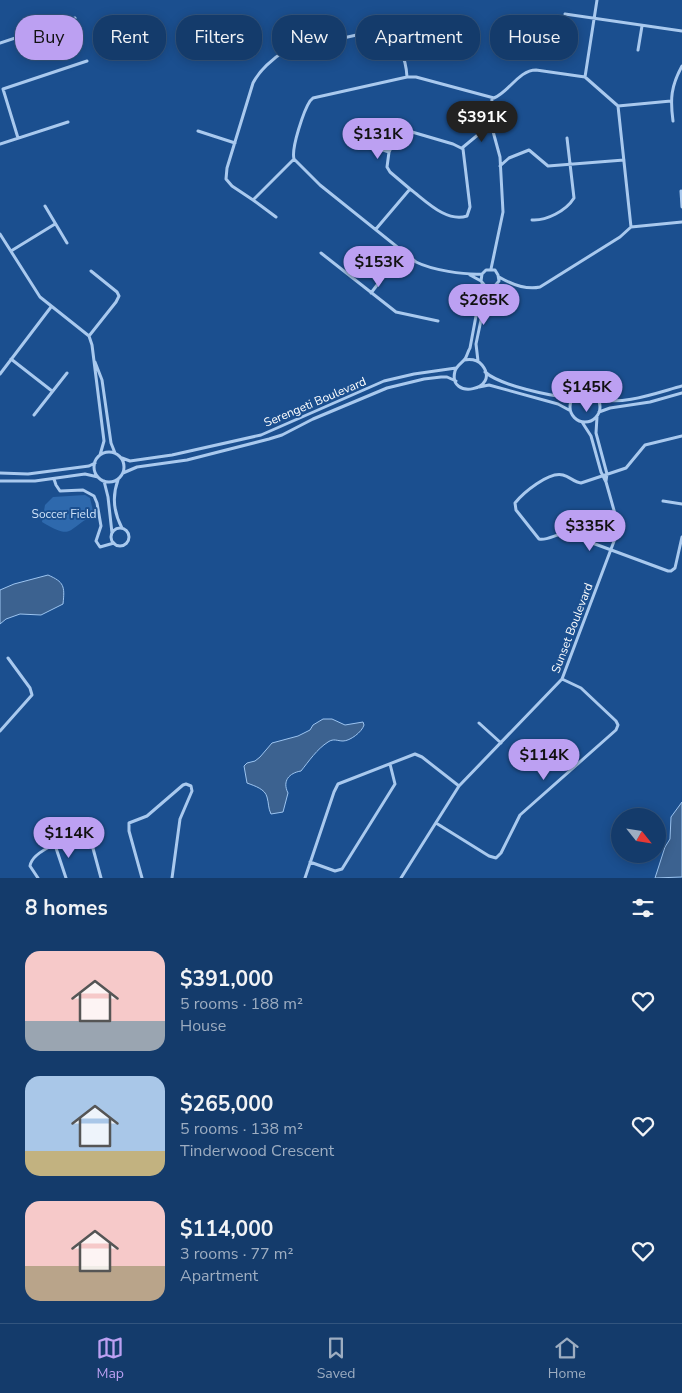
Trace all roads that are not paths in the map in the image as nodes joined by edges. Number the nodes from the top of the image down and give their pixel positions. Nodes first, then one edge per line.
1 (597, 0) edge
2 (564, 14) dead end
3 (594, 17) junction
4 (642, 26) junction
5 (682, 32) edge
6 (15, 38) edge
7 (0, 43) edge
8 (638, 50) dead end
9 (87, 62) dead end
10 (682, 66) edge
11 (407, 77) junction
12 (585, 77) junction
13 (2, 89) edge
14 (492, 98) junction
15 (671, 101) junction
16 (618, 106) junction
17 (673, 121) dead end
18 (68, 122) dead end
19 (491, 124) junction
20 (198, 132) dead end
21 (18, 138) junction
22 (567, 138) dead end
23 (235, 142) junction
24 (359, 142) dead end
25 (0, 144) edge
26 (462, 148) junction
27 (389, 152) junction
28 (500, 157) junction
29 (509, 158) junction
30 (294, 159) junction
31 (624, 160) junction
32 (570, 164) junction
33 (500, 166) junction
34 (410, 189) junction
35 (681, 191) edge
36 (253, 200) junction
37 (45, 206) dead end
38 (682, 207) edge
39 (276, 217) dead end
40 (532, 220) dead end
41 (682, 222) edge
42 (55, 224) junction
43 (631, 227) junction
44 (376, 229) junction
45 (0, 234) edge
46 (67, 243) dead end
47 (11, 251) junction
48 (403, 252) junction
49 (321, 253) dead end
50 (491, 269) junction
51 (91, 271) dead end
52 (470, 274) junction
53 (482, 274) junction
54 (499, 277) junction
55 (482, 283) junction
56 (508, 283) junction
57 (495, 287) junction
58 (371, 292) junction
59 (51, 306) junction
60 (477, 316) junction
61 (482, 318) junction
62 (438, 321) dead end
63 (89, 336) junction
64 (11, 359) junction
65 (93, 360) junction
66 (464, 360) junction
67 (478, 361) junction
68 (456, 368) junction
69 (485, 372) junction
70 (67, 373) dead end
71 (0, 374) edge
72 (456, 381) junction
73 (103, 386) junction
74 (682, 386) edge
75 (96, 387) junction
76 (479, 387) junction
77 (52, 391) junction
78 (682, 393) edge
79 (572, 398) junction
80 (597, 398) junction
81 (99, 402) junction
82 (106, 402) junction
83 (570, 410) junction
84 (599, 412) junction
85 (34, 415) dead end
86 (597, 416) junction
87 (582, 422) junction
88 (682, 436) edge
89 (115, 453) junction
90 (602, 454) junction
91 (100, 455) junction
92 (596, 456) junction
93 (122, 458) junction
94 (95, 463) junction
95 (0, 473) edge
96 (123, 473) junction
97 (607, 474) junction
98 (602, 476) junction
99 (98, 477) junction
100 (54, 479) junction
101 (118, 479) junction
102 (0, 481) edge
103 (104, 482) junction
104 (606, 482) junction
105 (663, 501) dead end
106 (682, 504) edge
107 (122, 528) junction
108 (112, 534) junction
109 (682, 537) edge
110 (114, 543) junction
111 (612, 550) junction
112 (8, 658) dead end
113 (562, 680) junction
114 (479, 723) dead end
115 (0, 731) edge
116 (501, 743) junction
117 (564, 753) dead end
118 (390, 764) junction
119 (576, 764) junction
120 (459, 786) junction
121 (436, 822) junction
122 (55, 845) junction
123 (310, 862) junction
124 (38, 878) edge
125 (66, 878) edge
126 (101, 878) edge
127 (142, 878) edge
128 (172, 878) edge
129 (304, 878) edge
130 (401, 878) edge

1 - 3 street
2 - 3 street
3 - 4 street
3 - 12 street
4 - 5 street
4 - 8 street
6 - 7 street
9 - 13 street
10 - 15 street
11 - 14 street
11 - 23 street
11 - 30 street
12 - 14 street
12 - 16 street
13 - 21 street
14 - 19 street
15 - 16 street
15 - 17 street
16 - 31 street
18 - 21 street
19 - 26 street
19 - 28 street
20 - 23 street
21 - 25 street
22 - 32 street
23 - 36 street
24 - 27 street
26 - 27 street
26 - 34 street
27 - 34 street
28 - 29 street
28 - 33 street
29 - 32 street
29 - 33 street
30 - 36 street
30 - 44 street
31 - 32 street
31 - 43 street
32 - 40 street
33 - 50 street
34 - 44 street
35 - 38 street
36 - 39 street
37 - 42 street
41 - 43 street
42 - 46 street
42 - 47 street
43 - 56 street
44 - 48 street
45 - 47 street
47 - 59 street
48 - 52 street
48 - 58 street
49 - 58 street
50 - 53 street
50 - 54 street
51 - 63 street
52 - 53 street
52 - 55 street
53 - 55 street
54 - 56 street
54 - 57 street
55 - 57 street
55 - 60 street
56 - 57 street
57 - 61 street
58 - 62 street
59 - 63 street
59 - 64 street
60 - 61 street
60 - 66 street
61 - 67 street
63 - 65 street
64 - 71 street
64 - 77 street
65 - 73 street
65 - 75 street
66 - 67 street
66 - 68 street
67 - 69 street
68 - 72 street
68 - 93 street, Serengeti Boulevard
69 - 76 street
69 - 79 street
70 - 77 street
72 - 76 street
72 - 96 street, Serengeti Boulevard
73 - 75 street
73 - 82 street
74 - 80 street
75 - 81 street
76 - 83 street
77 - 85 street
78 - 84 street
79 - 80 street
79 - 83 street
80 - 84 street
81 - 82 street
81 - 91 street
82 - 89 street
83 - 87 street
84 - 86 street
86 - 87 street
86 - 90 street
87 - 92 street
88 - 97 street
89 - 91 street
89 - 93 street
90 - 92 street
90 - 97 street
91 - 94 street
92 - 98 street
93 - 96 street
94 - 95 street
94 - 99 street
96 - 101 street
97 - 98 street
97 - 104 street
98 - 104 street
98 - 111 street
99 - 100 street
99 - 103 street
100 - 102 street
100 - 110 street
101 - 103 street
101 - 107 street
103 - 108 street
104 - 111 street, Sunset Boulevard
105 - 106 street
107 - 108 street
107 - 110 street
108 - 110 street
109 - 111 street
111 - 113 street, Sunset Boulevard
112 - 115 street
113 - 116 street, Sunset Boulevard
113 - 119 street
114 - 116 street
116 - 120 street, Sunset Boulevard
117 - 119 street
118 - 120 street
118 - 123 street
118 - 123 street
119 - 121 street
120 - 121 street, Sunset Boulevard
121 - 130 street, Sunset Boulevard
122 - 124 street
122 - 125 street
122 - 126 street
123 - 129 street
127 - 128 street

